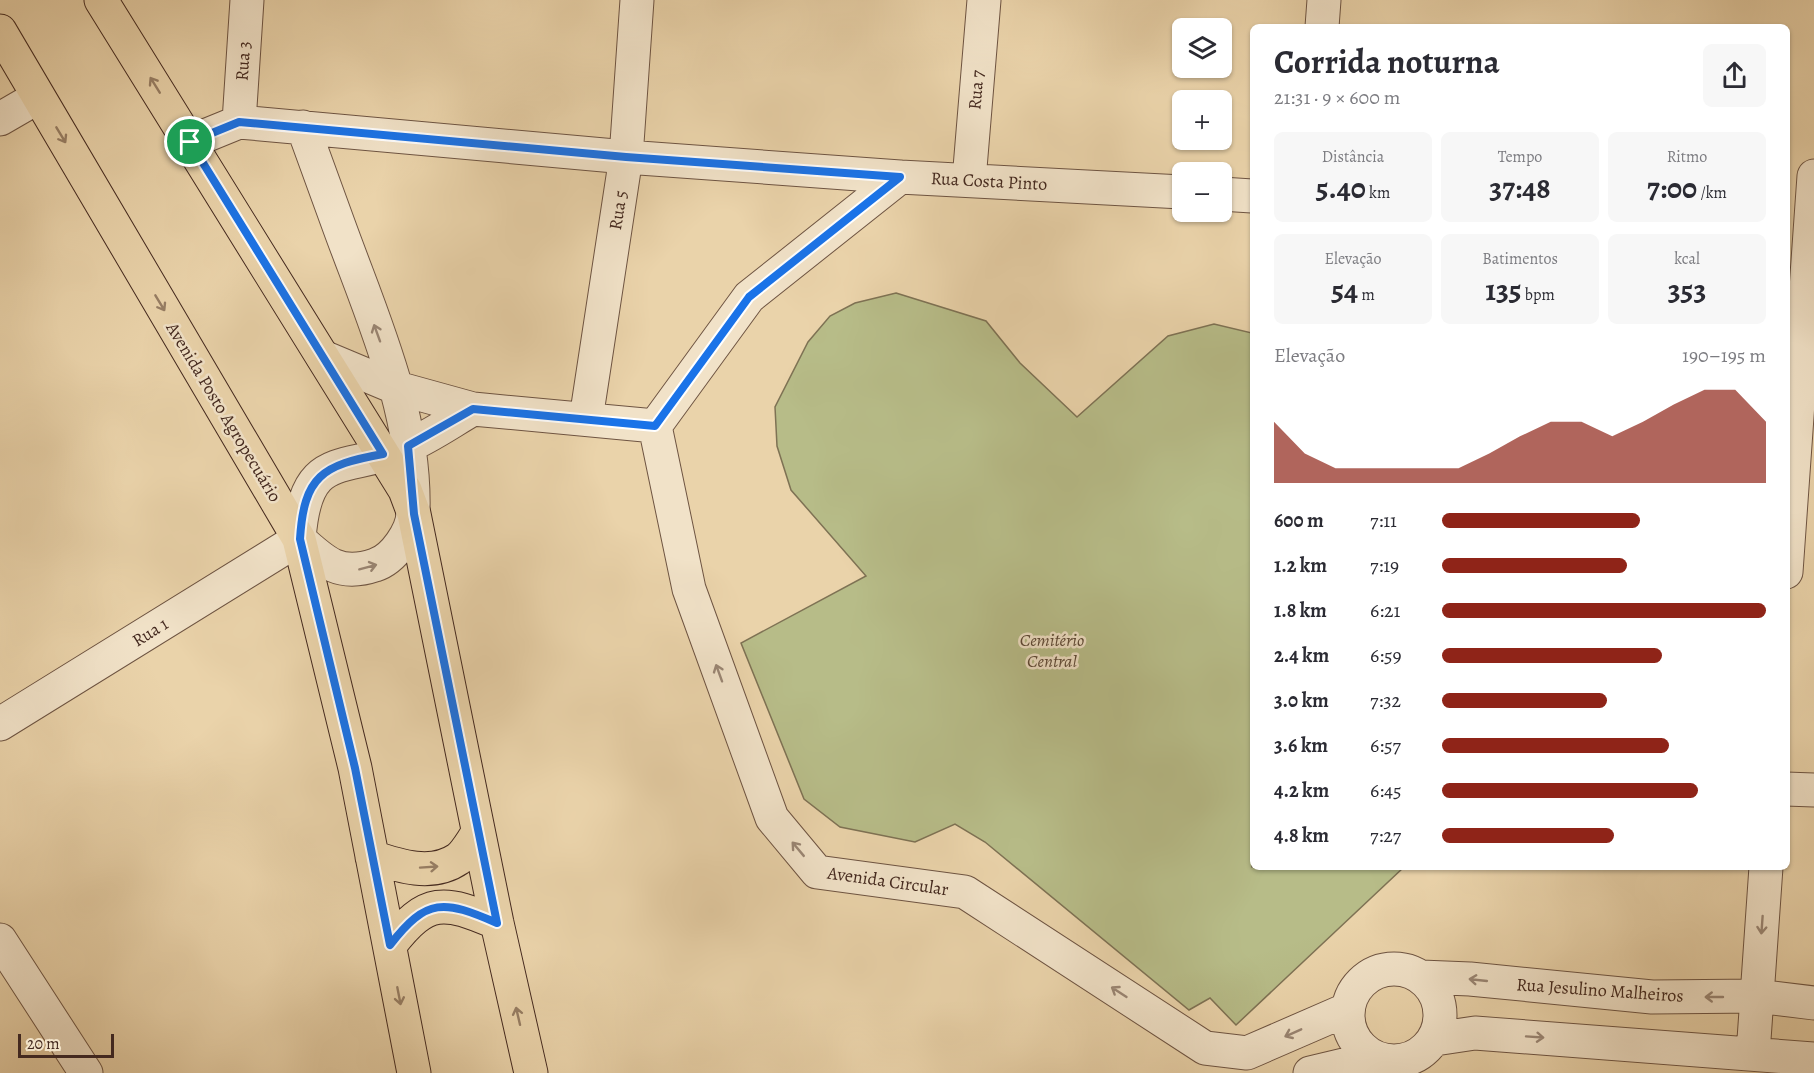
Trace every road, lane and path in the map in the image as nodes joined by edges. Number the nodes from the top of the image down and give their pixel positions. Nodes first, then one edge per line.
1 (101, 0) edge
2 (247, 0) edge
3 (637, 0) edge
4 (984, 0) edge
5 (1324, 0) edge
6 (1322, 24) edge
7 (0, 31) edge
8 (38, 97) junction
9 (0, 119) edge
10 (239, 122) junction
11 (303, 127) junction
12 (190, 142) junction
13 (626, 157) junction
14 (900, 177) junction
15 (1814, 177) edge
16 (969, 180) junction
17 (1172, 191) edge
18 (1232, 195) edge
19 (1250, 196) edge
20 (1798, 234) edge
21 (323, 357) junction
22 (397, 388) junction
23 (473, 409) junction
24 (586, 418) junction
25 (655, 426) junction
26 (396, 450) junction
27 (1790, 459) edge
28 (414, 514) junction
29 (300, 539) junction
30 (0, 724) edge
31 (1790, 789) edge
32 (1814, 790) edge
33 (478, 833) junction
34 (372, 857) junction
35 (1766, 870) edge
36 (497, 923) junction
37 (0, 940) edge
38 (390, 945) junction
39 (1421, 977) junction
40 (1757, 996) junction
41 (1814, 1003) edge
42 (1346, 1010) junction
43 (1430, 1054) edge
44 (1753, 1054) junction
45 (1373, 1058) junction
46 (1814, 1059) edge
47 (86, 1073) edge
48 (414, 1073) edge
49 (531, 1073) edge
50 (1310, 1073) edge

12 -> 1 main road
2 - 10 street, Rua 3
3 - 13 street, Rua 5
4 - 16 street, Rua 7
5 - 6 street
7 - 8 main road, Avenida Posto Agropecuário
8 - 9 street
8 -> 29 main road, Avenida Posto Agropecuário
10 - 11 street, Rua Costa Pinto
10 - 12 street, Rua Costa Pinto
11 - 13 street, Rua Costa Pinto
22 -> 11 street
12 - 21 main road
13 - 14 street, Rua Costa Pinto
13 - 24 street, Rua 5
14 - 16 street, Rua Costa Pinto
14 - 25 street
15 - 20 street
16 - 17 street, Rua Costa Pinto
18 - 19 street
20 - 27 street
21 - 22 street
21 - 26 main road
22 - 23 street
22 - 26 street
23 - 24 street
23 - 26 street
24 - 25 street
42 -> 25 street, Avenida Circular
26 - 28 main road
26 - 29 street
29 -> 28 street
28 - 33 main road
29 - 30 street, Rua 1
29 - 34 main road, Avenida Posto Agropecuário
31 - 32 street
34 -> 33 main road
33 - 36 main road
34 - 38 main road, Avenida Posto Agropecuário
35 -> 40 street
36 - 38 main road
49 -> 36 main road
37 - 47 street
38 -> 48 main road, Avenida Posto Agropecuário
40 -> 39 street, Rua Jesulino Malheiros
39 - 42 street
39 - 43 street
40 - 41 street, Rua Jesulino Malheiros
40 - 44 street
42 - 45 street
43 -> 44 street
43 - 45 street
44 - 46 street
45 - 50 street

